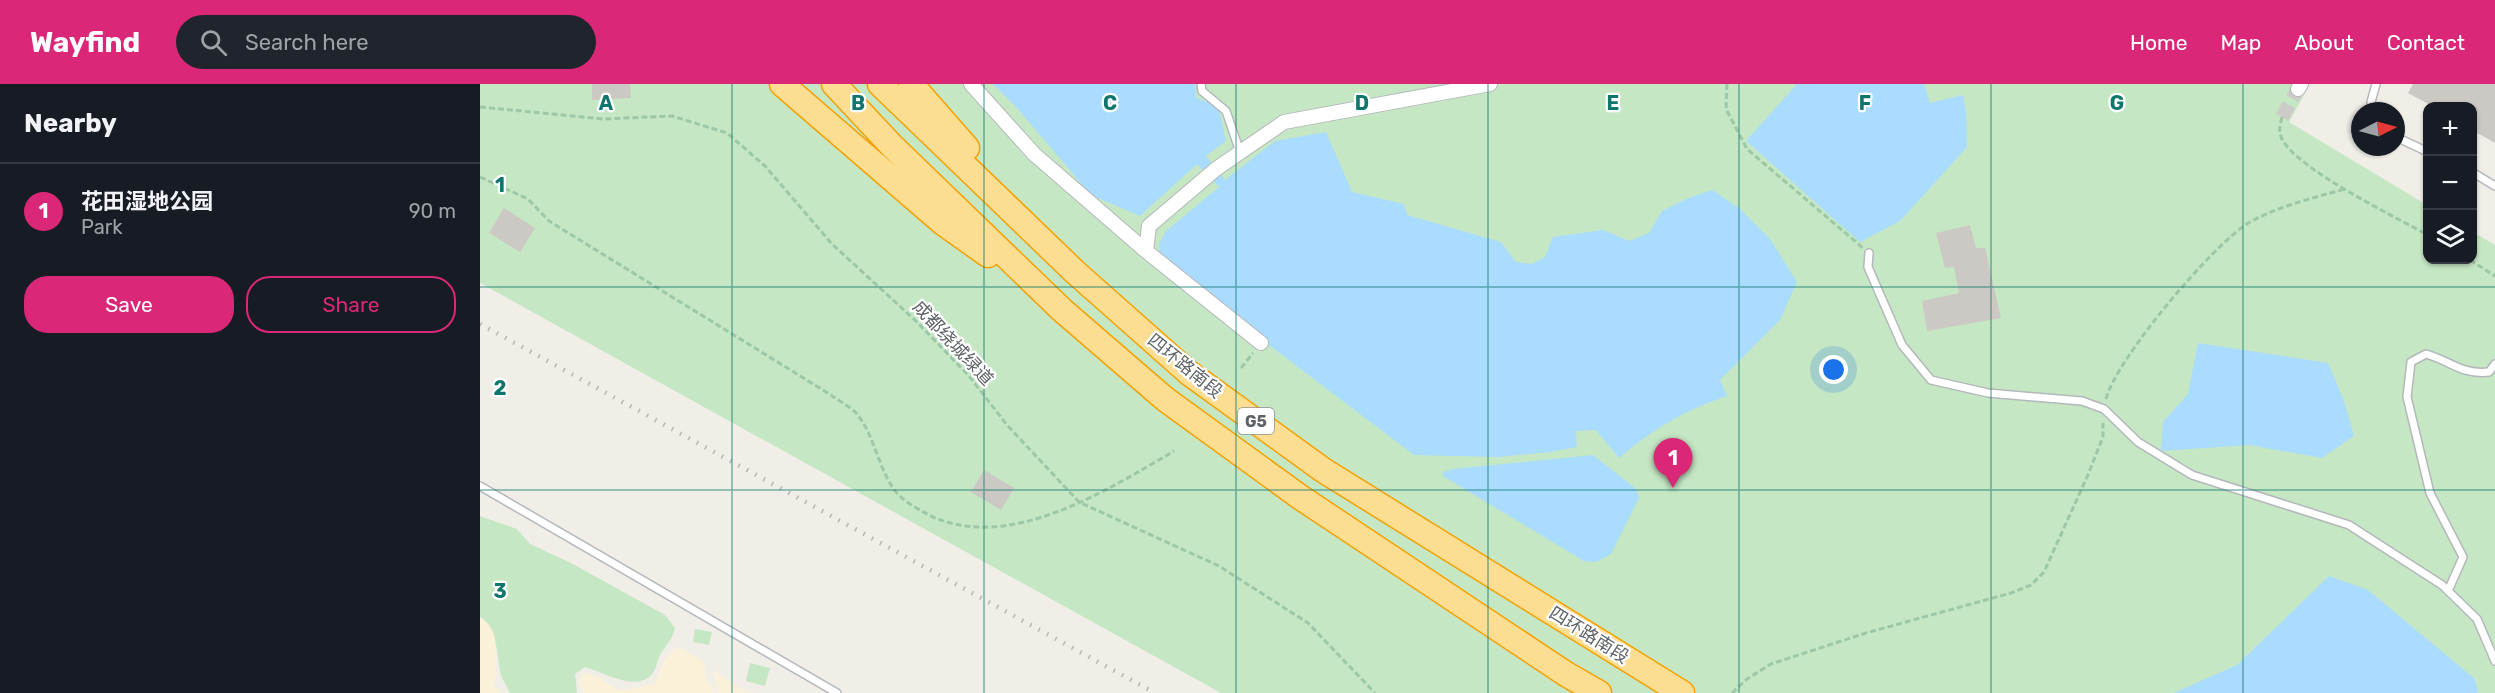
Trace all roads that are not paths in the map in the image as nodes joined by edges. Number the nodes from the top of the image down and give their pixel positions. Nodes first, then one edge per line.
1 (782, 84) edge
2 (834, 84) edge
3 (880, 84) edge
4 (911, 84) edge
5 (971, 84) edge
6 (1201, 84) edge
7 (1490, 84) edge
8 (2376, 84) edge
9 (2371, 102) edge
10 (2405, 141) edge
11 (2423, 150) edge
12 (1240, 152) junction
13 (2477, 175) edge
14 (2495, 186) edge
15 (1146, 251) junction
16 (1869, 253) road end
17 (1075, 272) junction
18 (1062, 310) junction
19 (1261, 344) road end
20 (2495, 364) edge
21 (480, 486) edge
22 (2448, 591) junction
23 (2495, 661) edge
24 (837, 693) edge
25 (1599, 693) edge
26 (1682, 693) edge

1 - 18 highway
2 - 18 highway, 四环路南段 / G5
3 - 17 highway, 四环路南段 / G5
4 - 17 highway
5 - 15 street
6 - 12 lane
7 - 12 street
8 - 9 lane
10 - 11 lane
12 - 15 street
13 - 14 lane
15 - 19 street
16 - 22 lane
17 - 26 highway, 四环路南段 / G5
18 - 25 highway, 四环路南段 / G5
20 - 22 lane
21 - 24 lane
22 - 23 lane

